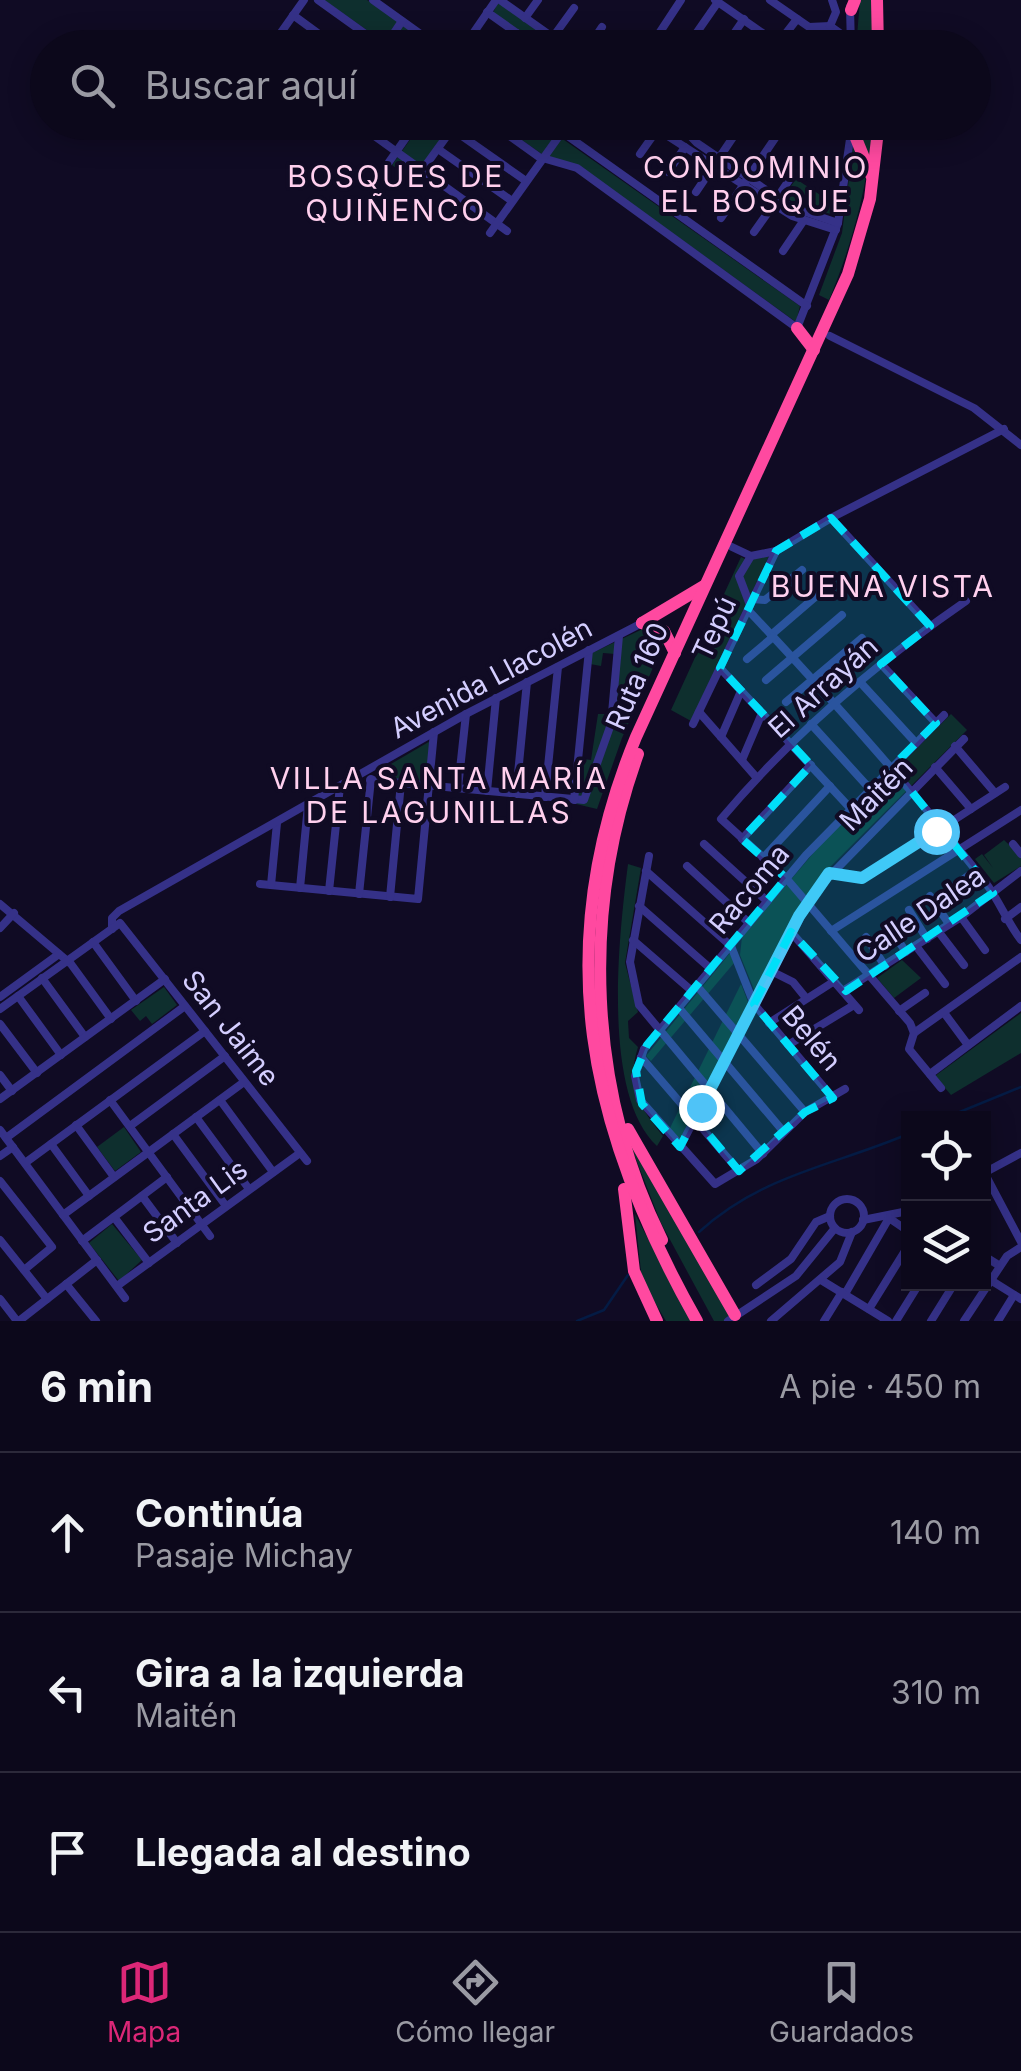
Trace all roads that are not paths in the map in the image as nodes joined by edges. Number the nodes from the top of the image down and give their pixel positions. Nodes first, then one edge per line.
1 (304, 0) edge
2 (318, 0) edge
3 (372, 0) edge
4 (498, 0) edge
5 (538, 0) edge
6 (682, 0) edge
7 (740, 0) edge
8 (770, 0) edge
9 (832, 0) edge
10 (881, 0) edge
11 (716, 1) edge
12 (852, 3) edge
13 (574, 8) dead end
14 (735, 10) junction
15 (487, 12) junction
16 (293, 15) junction
17 (525, 18) junction
18 (744, 19) junction
19 (798, 19) junction
20 (402, 21) junction
21 (832, 22) junction
22 (602, 26) dead end
23 (282, 30) edge
24 (313, 30) edge
25 (360, 30) edge
26 (396, 30) edge
27 (415, 30) edge
28 (475, 30) edge
29 (513, 30) edge
30 (543, 30) edge
31 (558, 30) edge
32 (599, 30) edge
33 (661, 30) edge
34 (697, 30) edge
35 (736, 30) edge
36 (760, 30) edge
37 (791, 30) edge
38 (841, 30) edge
39 (850, 30) edge
40 (879, 30) edge
41 (884, 30) edge
42 (380, 140) edge
43 (405, 140) edge
44 (444, 140) edge
45 (472, 140) edge
46 (516, 140) edge
47 (556, 140) edge
48 (573, 140) edge
49 (650, 140) edge
50 (683, 140) edge
51 (689, 140) edge
52 (693, 140) edge
53 (731, 140) edge
54 (774, 140) edge
55 (850, 140) edge
56 (860, 140) edge
57 (876, 140) edge
58 (883, 140) edge
59 (691, 143) junction
60 (438, 149) junction
61 (396, 152) junction
62 (640, 154) dead end
63 (543, 158) junction
64 (717, 161) junction
65 (389, 162) dead end
66 (800, 164) dead end
67 (422, 171) junction
68 (668, 172) dead end
69 (416, 180) dead end
70 (746, 181) junction
71 (526, 182) junction
72 (640, 188) junction
73 (872, 188) junction
74 (696, 192) dead end
75 (775, 201) junction
76 (512, 202) junction
77 (627, 205) junction
78 (721, 218) dead end
79 (804, 220) junction
80 (496, 224) junction
81 (837, 226) junction
82 (507, 231) dead end
83 (490, 232) dead end
84 (754, 232) dead end
85 (783, 251) dead end
86 (807, 306) junction
87 (796, 328) junction
88 (830, 336) junction
89 (814, 350) junction
90 (1004, 429) junction
91 (1021, 444) edge
92 (831, 518) junction
93 (732, 547) junction
94 (776, 551) junction
95 (751, 556) junction
96 (802, 570) dead end
97 (706, 585) junction
98 (821, 592) dead end
99 (966, 601) dead end
100 (750, 605) junction
101 (842, 614) dead end
102 (642, 624) junction
103 (930, 626) junction
104 (619, 636) junction
105 (772, 636) junction
106 (862, 638) dead end
107 (589, 650) junction
108 (674, 653) junction
109 (792, 658) junction
110 (747, 659) dead end
111 (881, 664) junction
112 (558, 667) junction
113 (720, 668) junction
114 (766, 680) dead end
115 (812, 680) junction
116 (527, 682) junction
117 (860, 682) junction
118 (741, 690) junction
119 (496, 698) junction
120 (786, 702) dead end
121 (834, 704) junction
122 (699, 712) junction
123 (762, 713) junction
124 (466, 714) junction
125 (944, 714) dead end
126 (936, 722) junction
127 (694, 724) dead end
128 (811, 724) junction
129 (434, 732) junction
130 (722, 737) junction
131 (964, 738) dead end
132 (916, 743) junction
133 (792, 744) junction
134 (956, 746) junction
135 (742, 760) junction
136 (811, 765) junction
137 (892, 767) junction
138 (935, 767) junction
139 (370, 769) junction
140 (758, 778) junction
141 (370, 780) junction
142 (401, 783) junction
143 (340, 786) junction
144 (429, 786) junction
145 (830, 786) junction
146 (1004, 787) dead end
147 (458, 788) junction
148 (870, 789) junction
149 (910, 790) junction
150 (487, 791) junction
151 (995, 793) junction
152 (516, 794) junction
153 (545, 797) junction
154 (574, 800) junction
155 (308, 805) junction
156 (851, 809) junction
157 (970, 809) junction
158 (1021, 810) edge
159 (277, 823) junction
160 (941, 828) junction
161 (742, 838) junction
162 (704, 844) dead end
163 (1013, 844) dead end
164 (959, 850) junction
165 (1021, 854) edge
166 (648, 856) dead end
167 (763, 858) junction
168 (687, 866) dead end
169 (976, 870) junction
170 (646, 871) junction
171 (1021, 871) edge
172 (829, 873) junction
173 (786, 878) junction
174 (260, 884) dead end
175 (271, 885) junction
176 (300, 888) junction
177 (952, 888) dead end
178 (329, 890) junction
179 (993, 892) junction
180 (359, 894) junction
181 (390, 896) junction
182 (930, 896) dead end
183 (766, 900) junction
184 (808, 902) junction
185 (0, 904) edge
186 (639, 906) junction
187 (1021, 907) edge
188 (909, 910) dead end
189 (14, 913) junction
190 (960, 916) junction
191 (1005, 919) junction
192 (748, 922) junction
193 (888, 924) dead end
194 (948, 924) junction
195 (0, 928) edge
196 (112, 929) junction
197 (831, 931) junction
198 (938, 931) junction
199 (791, 932) junction
200 (866, 937) dead end
201 (927, 939) junction
202 (634, 940) junction
203 (1021, 940) edge
204 (93, 942) junction
205 (730, 946) junction
206 (916, 946) junction
207 (985, 950) dead end
208 (906, 952) junction
209 (59, 954) junction
210 (1021, 956) edge
211 (67, 961) junction
212 (964, 965) dead end
213 (884, 966) junction
214 (711, 969) junction
215 (771, 971) junction
216 (869, 976) junction
217 (42, 978) junction
218 (165, 980) junction
219 (833, 982) junction
220 (946, 984) dead end
221 (695, 989) junction
222 (843, 991) junction
223 (925, 993) dead end
224 (18, 996) junction
225 (0, 997) edge
226 (806, 998) junction
227 (136, 1000) junction
228 (754, 1004) junction
229 (185, 1006) junction
230 (1021, 1006) edge
231 (678, 1008) junction
232 (0, 1009) edge
233 (899, 1011) junction
234 (945, 1014) junction
235 (111, 1019) junction
236 (769, 1023) junction
237 (0, 1024) edge
238 (205, 1031) junction
239 (659, 1031) junction
240 (914, 1033) junction
241 (738, 1034) junction
242 (85, 1037) junction
243 (788, 1045) junction
244 (968, 1046) junction
245 (62, 1054) junction
246 (225, 1056) junction
247 (641, 1057) junction
248 (724, 1062) junction
249 (608, 1070) junction
250 (36, 1073) junction
251 (930, 1074) junction
252 (0, 1075) edge
253 (244, 1082) junction
254 (941, 1088) dead end
255 (845, 1089) dead end
256 (12, 1091) junction
257 (709, 1091) junction
258 (833, 1098) junction
259 (0, 1100) edge
260 (110, 1100) junction
261 (220, 1100) junction
262 (805, 1112) junction
263 (196, 1117) junction
264 (694, 1119) junction
265 (76, 1125) junction
266 (130, 1126) junction
267 (783, 1131) junction
268 (3, 1134) edge
269 (173, 1134) junction
270 (51, 1144) junction
271 (680, 1146) junction
272 (12, 1147) junction
273 (148, 1152) junction
274 (617, 1152) junction
275 (300, 1153) junction
276 (763, 1154) junction
277 (1020, 1155) edge
278 (0, 1156) edge
279 (307, 1161) dead end
280 (25, 1163) junction
281 (991, 1169) edge
282 (739, 1171) junction
283 (274, 1172) junction
284 (114, 1177) junction
285 (167, 1177) junction
286 (0, 1181) edge
287 (991, 1186) edge
288 (250, 1190) junction
289 (11, 1196) junction
290 (89, 1196) junction
291 (142, 1196) junction
292 (0, 1205) edge
293 (226, 1206) junction
294 (901, 1214) edge
295 (63, 1215) junction
296 (830, 1216) junction
297 (114, 1217) junction
298 (890, 1218) junction
299 (863, 1220) junction
300 (202, 1224) junction
301 (901, 1226) edge
302 (835, 1228) junction
303 (852, 1232) junction
304 (210, 1236) dead end
305 (0, 1240) edge
306 (82, 1241) junction
307 (176, 1243) junction
308 (1021, 1245) edge
309 (901, 1258) edge
310 (97, 1260) junction
311 (991, 1260) edge
312 (148, 1263) junction
313 (1000, 1266) junction
314 (24, 1270) junction
315 (991, 1274) edge
316 (820, 1280) junction
317 (991, 1280) edge
318 (66, 1284) junction
319 (756, 1285) dead end
320 (117, 1286) junction
321 (915, 1291) edge
322 (950, 1291) edge
323 (980, 1291) edge
324 (843, 1293) junction
325 (1018, 1297) edge
326 (125, 1298) dead end
327 (0, 1299) edge
328 (47, 1299) junction
329 (871, 1310) junction
330 (93, 1317) edge
331 (737, 1318) edge
332 (775, 1320) edge
333 (18, 1321) edge
334 (81, 1321) edge
335 (658, 1321) edge
336 (697, 1321) edge
337 (706, 1321) edge
338 (824, 1321) edge
339 (866, 1321) edge
340 (888, 1321) edge
341 (896, 1321) edge
342 (931, 1321) edge
343 (964, 1321) edge
344 (998, 1321) edge

1 - 16 street
2 - 25 street
3 - 20 street
4 - 15 street
4 - 17 street
5 - 17 street
6 - 33 street
7 - 14 street
8 - 19 street
9 - 21 street
10 - 40 highway
10 - 41 highway
11 - 14 street
11 - 34 street
12 - 39 street
13 - 31 street
14 - 18 street
15 - 28 street
15 - 29 street
16 - 23 street
16 - 24 street
17 - 30 street
18 - 35 street
18 - 36 street
19 - 21 street
19 - 37 street
20 - 26 street
20 - 27 street
21 - 38 street
22 - 32 street
42 - 61 street
43 - 61 street
44 - 60 street
45 - 71 street
46 - 63 street
47 - 63 street
48 - 72 street
49 - 62 street
50 - 59 street
51 - 59 street
52 - 59 street
53 - 64 street
54 - 70 street
55 - 81 street
56 - 73 highway
57 - 73 highway, Ruta 160
58 - 88 highway, Ruta 160
59 - 64 street
59 - 68 street
60 - 67 street
60 - 76 street
61 - 65 street
61 - 67 street
63 - 71 street
63 - 77 street
64 - 70 street
64 - 74 street
66 - 75 street
67 - 69 street
67 - 80 street
70 - 75 street
70 - 78 street
71 - 76 street
72 - 77 street
72 - 86 street
73 - 89 highway, Ruta 160
75 - 79 street
75 - 81 street
75 - 84 street
76 - 80 street
77 - 87 street
79 - 81 street
79 - 85 street
80 - 82 street
80 - 83 street
81 - 86 street
86 - 87 street
87 - 89 highway
88 - 90 street
88 - 93 highway, Ruta 160
89 - 97 highway, Ruta 160
90 - 91 street
90 - 92 street
92 - 94 street
92 - 103 street
93 - 95 street
93 - 249 highway, Ruta 160
94 - 95 street
94 - 100 street, Tepú
95 - 100 street
96 - 100 street
97 - 102 highway
97 - 108 highway, Ruta 160
98 - 105 street
99 - 103 street, El Arrayán
100 - 105 street
100 - 113 street, Tepú
101 - 109 street
102 - 104 street, Avenida Llacolén
102 - 108 highway
103 - 111 street, El Arrayán
104 - 107 street, Avenida Llacolén
104 - 154 street
105 - 109 street
105 - 110 street
106 - 115 street
107 - 112 street, Avenida Llacolén
107 - 154 street
108 - 274 highway, Ruta 160
109 - 114 street
109 - 115 street
111 - 117 street, El Arrayán
111 - 126 street
112 - 116 street, Avenida Llacolén
112 - 153 street
113 - 118 street
113 - 122 street, Tepú
115 - 120 street
115 - 121 street
116 - 119 street, Avenida Llacolén
116 - 152 street
117 - 121 street, El Arrayán
117 - 132 street
118 - 123 street
118 - 130 street
119 - 124 street, Avenida Llacolén
119 - 150 street
121 - 128 street, El Arrayán
121 - 137 street
122 - 127 street, Tepú
122 - 130 street
123 - 133 street
123 - 135 street
124 - 129 street, Avenida Llacolén
124 - 147 street
125 - 126 street, Racoma
126 - 132 street, Racoma
128 - 133 street, El Arrayán
128 - 148 street
129 - 139 street, Avenida Llacolén
129 - 144 street
130 - 135 street
131 - 134 street, Maitén
132 - 137 street, Racoma
133 - 136 street
133 - 140 street, El Arrayán
134 - 138 street, Maitén
134 - 151 street
135 - 140 street
136 - 145 street
136 - 161 street
137 - 148 street, Racoma
137 - 149 street
138 - 149 street, Maitén
138 - 157 street
139 - 141 street
139 - 143 street, Avenida Llacolén
140 - 161 street, El Arrayán
141 - 142 street
141 - 180 street
142 - 144 street
142 - 181 street
143 - 155 street, Avenida Llacolén
143 - 178 street
144 - 147 street
144 - 181 street
145 - 156 street
145 - 167 street
146 - 151 street
147 - 150 street
148 - 156 street, Racoma
149 - 160 street
149 - 172 street, Maitén
150 - 152 street
151 - 157 street
152 - 153 street
153 - 154 street
155 - 159 street, Avenida Llacolén
155 - 176 street
156 - 173 street, Racoma
157 - 160 street
158 - 164 street
159 - 175 street
159 - 196 street, Avenida Llacolén
160 - 164 street
160 - 172 street
161 - 167 street
162 - 183 street
163 - 165 street
164 - 169 street
164 - 197 street
166 - 170 street
167 - 173 street
168 - 192 street
169 - 177 street
169 - 179 street
170 - 186 street
170 - 205 street, Belén
171 - 179 street, Calle Dalea
172 - 184 street, Maitén
173 - 183 street, Racoma
173 - 184 street
174 - 175 street
175 - 176 street
176 - 178 street
178 - 180 street
179 - 190 street, Calle Dalea
179 - 191 street
180 - 181 street
182 - 194 street
183 - 192 street, Racoma
184 - 197 street
184 - 199 street, Maitén
185 - 189 street
186 - 202 street
186 - 214 street
187 - 191 street
188 - 201 street
189 - 195 street
189 - 209 street
190 - 194 street, Calle Dalea
190 - 207 street
191 - 203 street
192 - 205 street, Racoma
193 - 208 street
194 - 198 street, Calle Dalea
196 - 204 street
196 - 218 street, San Jaime
197 - 216 street
198 - 201 street, Calle Dalea
198 - 212 street
199 - 215 street, Maitén
199 - 219 street, Calle Dalea
200 - 213 street
201 - 206 street, Calle Dalea
202 - 221 street
202 - 239 street
204 - 211 street
204 - 227 street
205 - 214 street, Racoma
205 - 228 street, Belén
206 - 208 street, Calle Dalea
206 - 220 street
208 - 213 street, Calle Dalea
209 - 211 street
209 - 225 street
210 - 234 street
211 - 217 street
211 - 235 street
213 - 216 street, Calle Dalea
214 - 221 street, Racoma
215 - 226 street
215 - 228 street, Maitén
216 - 222 street, Calle Dalea
216 - 233 street
217 - 224 street
217 - 242 street
218 - 227 street
218 - 229 street, San Jaime
219 - 222 street, Calle Dalea
219 - 226 street
221 - 231 street, Racoma
221 - 241 street
222 - 243 street, Calle Dalea
223 - 233 street
224 - 232 street
224 - 245 street
226 - 236 street
227 - 235 street
228 - 236 street, Belén
228 - 241 street, Maitén
229 - 238 street, San Jaime
229 - 268 street
230 - 244 street
231 - 239 street, Racoma
231 - 248 street
233 - 240 street
234 - 240 street
234 - 244 street
235 - 242 street
236 - 243 street, Belén
237 - 250 street
238 - 246 street, San Jaime
238 - 260 street
239 - 247 street, Racoma
239 - 257 street
240 - 251 street
241 - 248 street, Maitén
241 - 262 street
242 - 245 street
243 - 258 street, Belén
244 - 251 street
245 - 250 street
246 - 253 street, San Jaime
246 - 266 street
247 - 264 street
247 - 271 street
248 - 257 street, Maitén
248 - 267 street
249 - 331 highway
249 - 337 highway, Ruta 160
250 - 256 street
251 - 254 street
252 - 256 street
253 - 261 street
253 - 275 street, San Jaime
255 - 258 street
256 - 259 street
257 - 264 street, Maitén
257 - 276 street
258 - 262 street
260 - 265 street
260 - 266 street
261 - 263 street
261 - 283 street
262 - 267 street
263 - 269 street
263 - 288 street
264 - 271 street, Maitén
264 - 282 street
265 - 270 street
265 - 284 street
266 - 273 street
267 - 276 street
268 - 272 street
269 - 273 street
269 - 293 street
270 - 280 street
270 - 290 street
271 - 282 street
272 - 278 street
272 - 280 street
273 - 284 street
273 - 285 street
274 - 335 highway
274 - 336 highway, Ruta 160
275 - 279 street, San Jaime
275 - 283 street, Santa Lis
276 - 282 street
277 - 281 street
280 - 295 street
283 - 288 street, Santa Lis
284 - 290 street
285 - 291 street
285 - 300 street
286 - 289 street
287 - 308 street
288 - 293 street, Santa Lis
289 - 292 street
289 - 314 street
290 - 295 street
291 - 297 street
291 - 307 street
293 - 300 street, Santa Lis
294 - 298 street
295 - 306 street
296 - 299 street
296 - 302 street
296 - 319 street
297 - 306 street
297 - 312 street
298 - 299 street
298 - 301 street
298 - 324 street
299 - 303 street
300 - 304 street
300 - 307 street, Santa Lis
302 - 303 street
302 - 331 street
303 - 316 street
305 - 314 street
306 - 310 street
307 - 312 street, Santa Lis
308 - 313 street
309 - 329 street
310 - 318 street
310 - 320 street
311 - 313 street
312 - 320 street, Santa Lis
313 - 315 street
314 - 328 street
316 - 324 street
316 - 332 street
317 - 325 street
318 - 328 street
318 - 330 street
320 - 326 street
321 - 341 street
322 - 342 street
323 - 343 street
324 - 329 street
324 - 338 street
325 - 344 street
327 - 333 street
328 - 333 street
329 - 339 street
329 - 340 street
330 - 334 street

